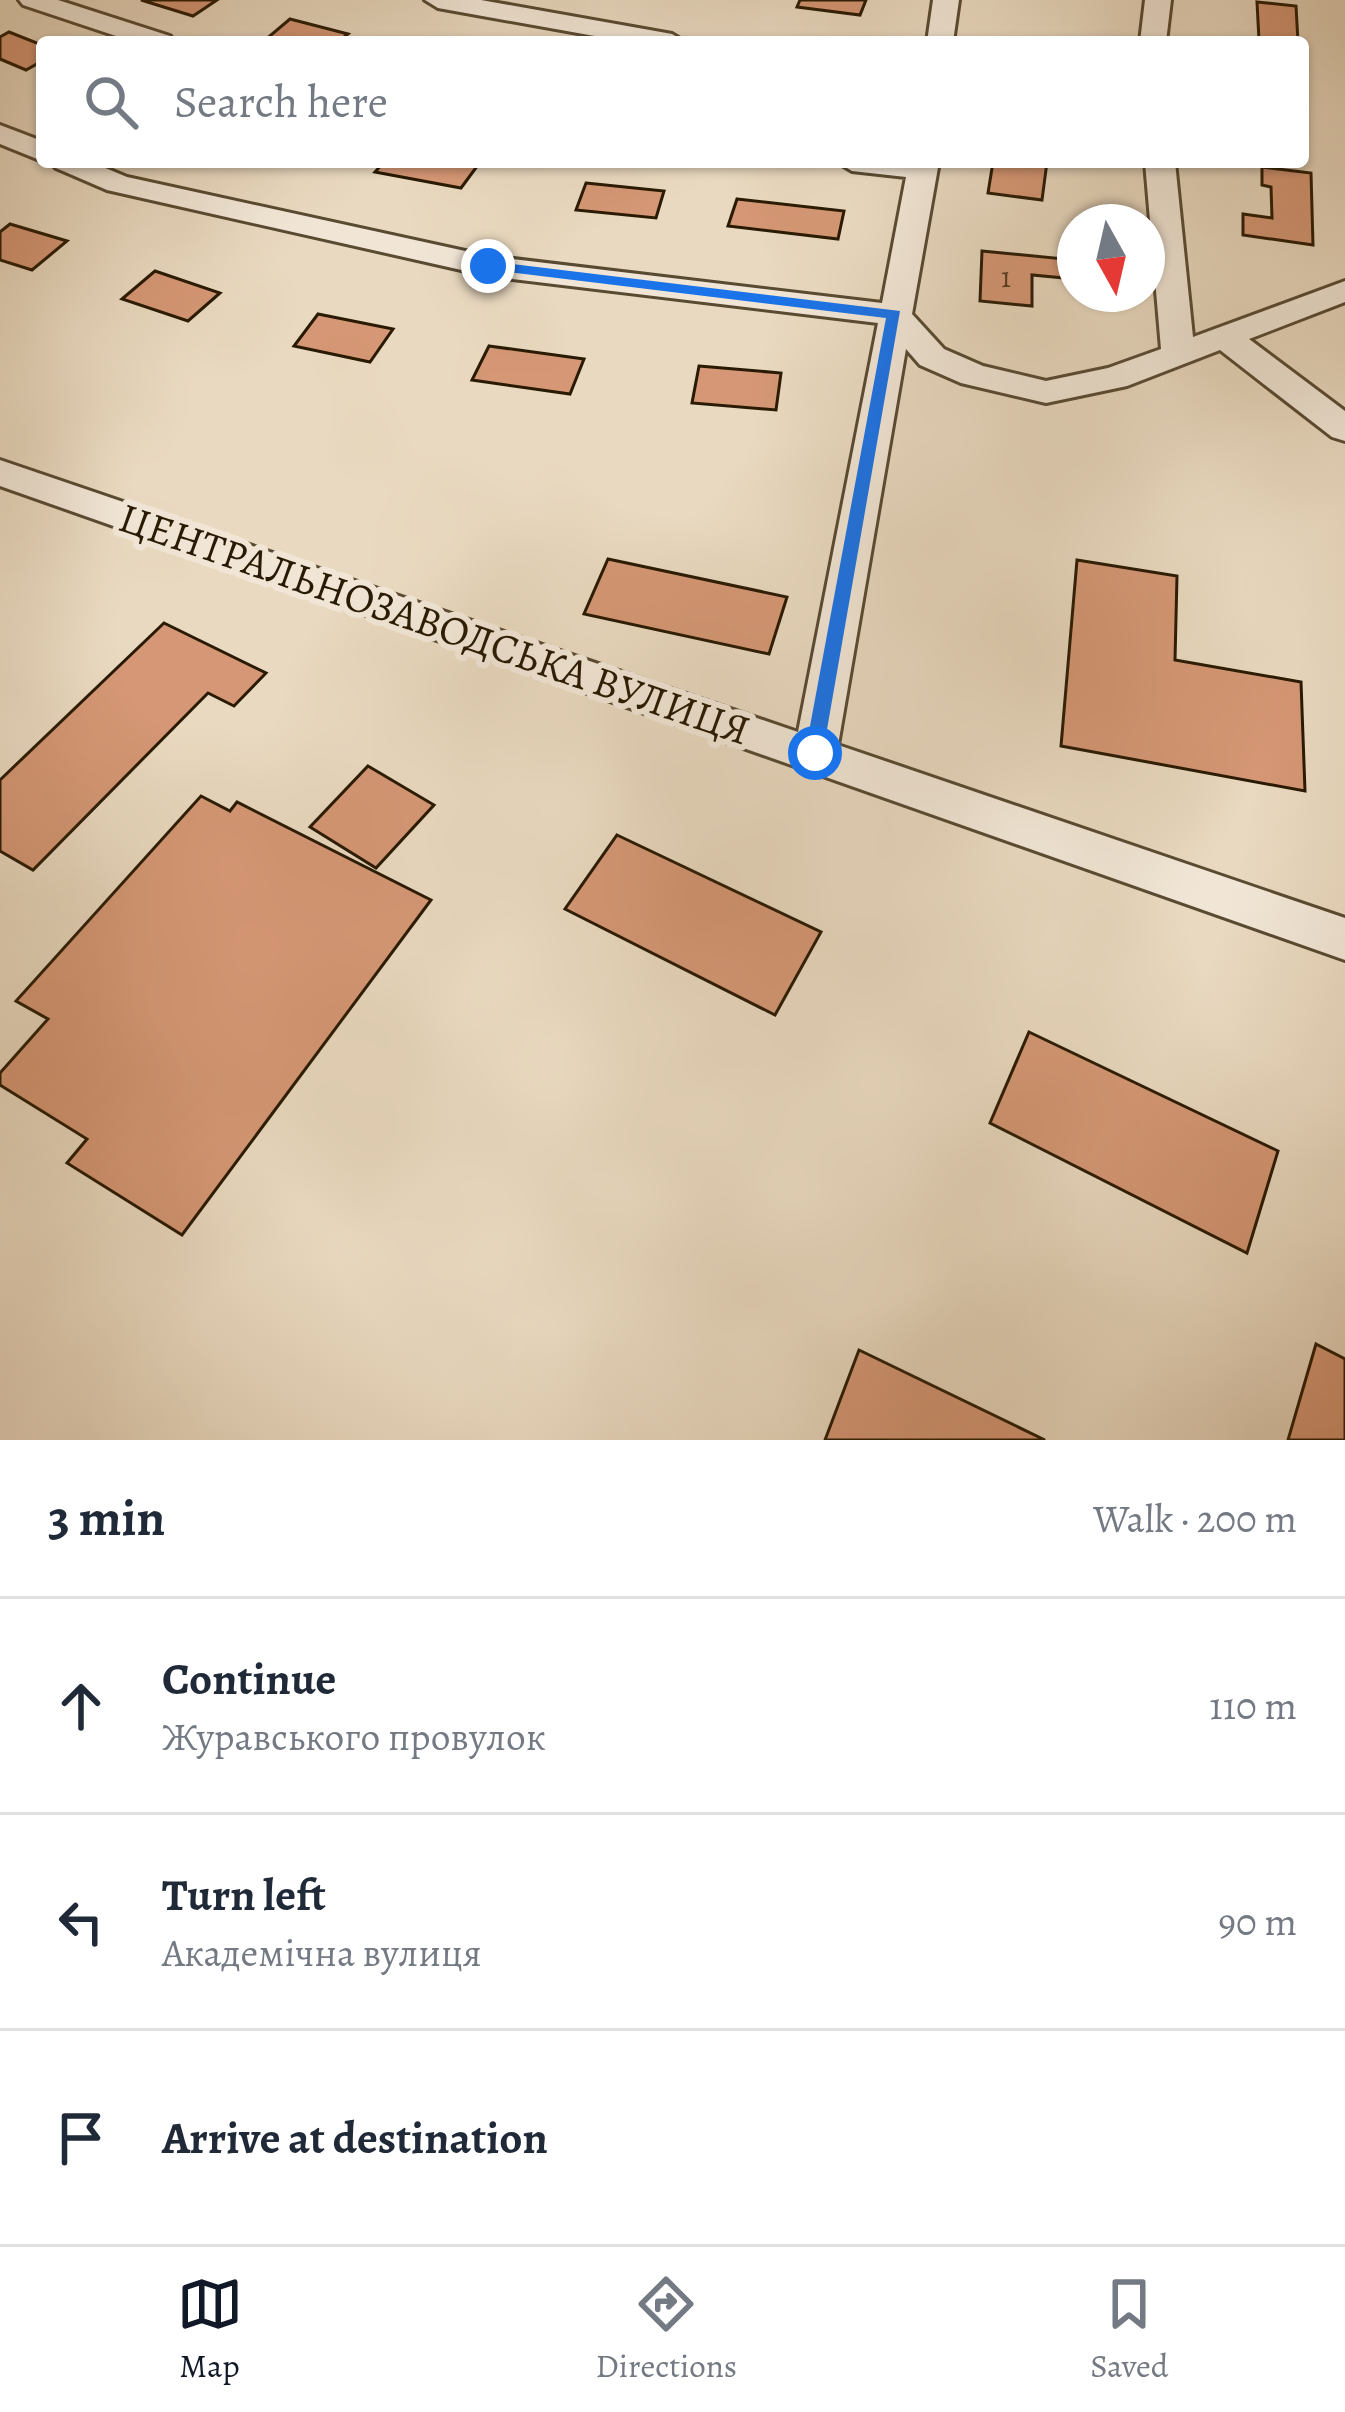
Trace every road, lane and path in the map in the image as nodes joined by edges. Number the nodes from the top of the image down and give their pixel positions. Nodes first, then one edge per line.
1 (32, 0) edge
2 (438, 0) edge
3 (946, 0) edge
4 (1159, 0) edge
5 (143, 36) edge
6 (639, 36) edge
7 (941, 36) edge
8 (1155, 36) edge
9 (0, 134) edge
10 (36, 149) edge
11 (80, 168) edge
12 (924, 168) edge
13 (1161, 168) edge
14 (1345, 291) edge
15 (895, 315) junction
16 (1227, 339) junction
17 (1178, 356) junction
18 (1345, 429) edge
19 (0, 473) edge
20 (815, 753) junction
21 (1345, 939) edge

1 - 5 street
2 - 6 street
3 - 7 street
4 - 8 street
9 - 10 street
11 - 15 street
12 - 15 street
13 - 17 street
14 - 16 street
15 - 17 street
15 - 20 street
16 - 17 street
16 - 18 street
19 - 20 street, ЦЕНТРАЛЬНОЗАВОДСЬКА ВУЛИЦЯ
20 - 21 street, ЦЕНТРАЛЬНОЗАВОДСЬКА ВУЛИЦЯ

